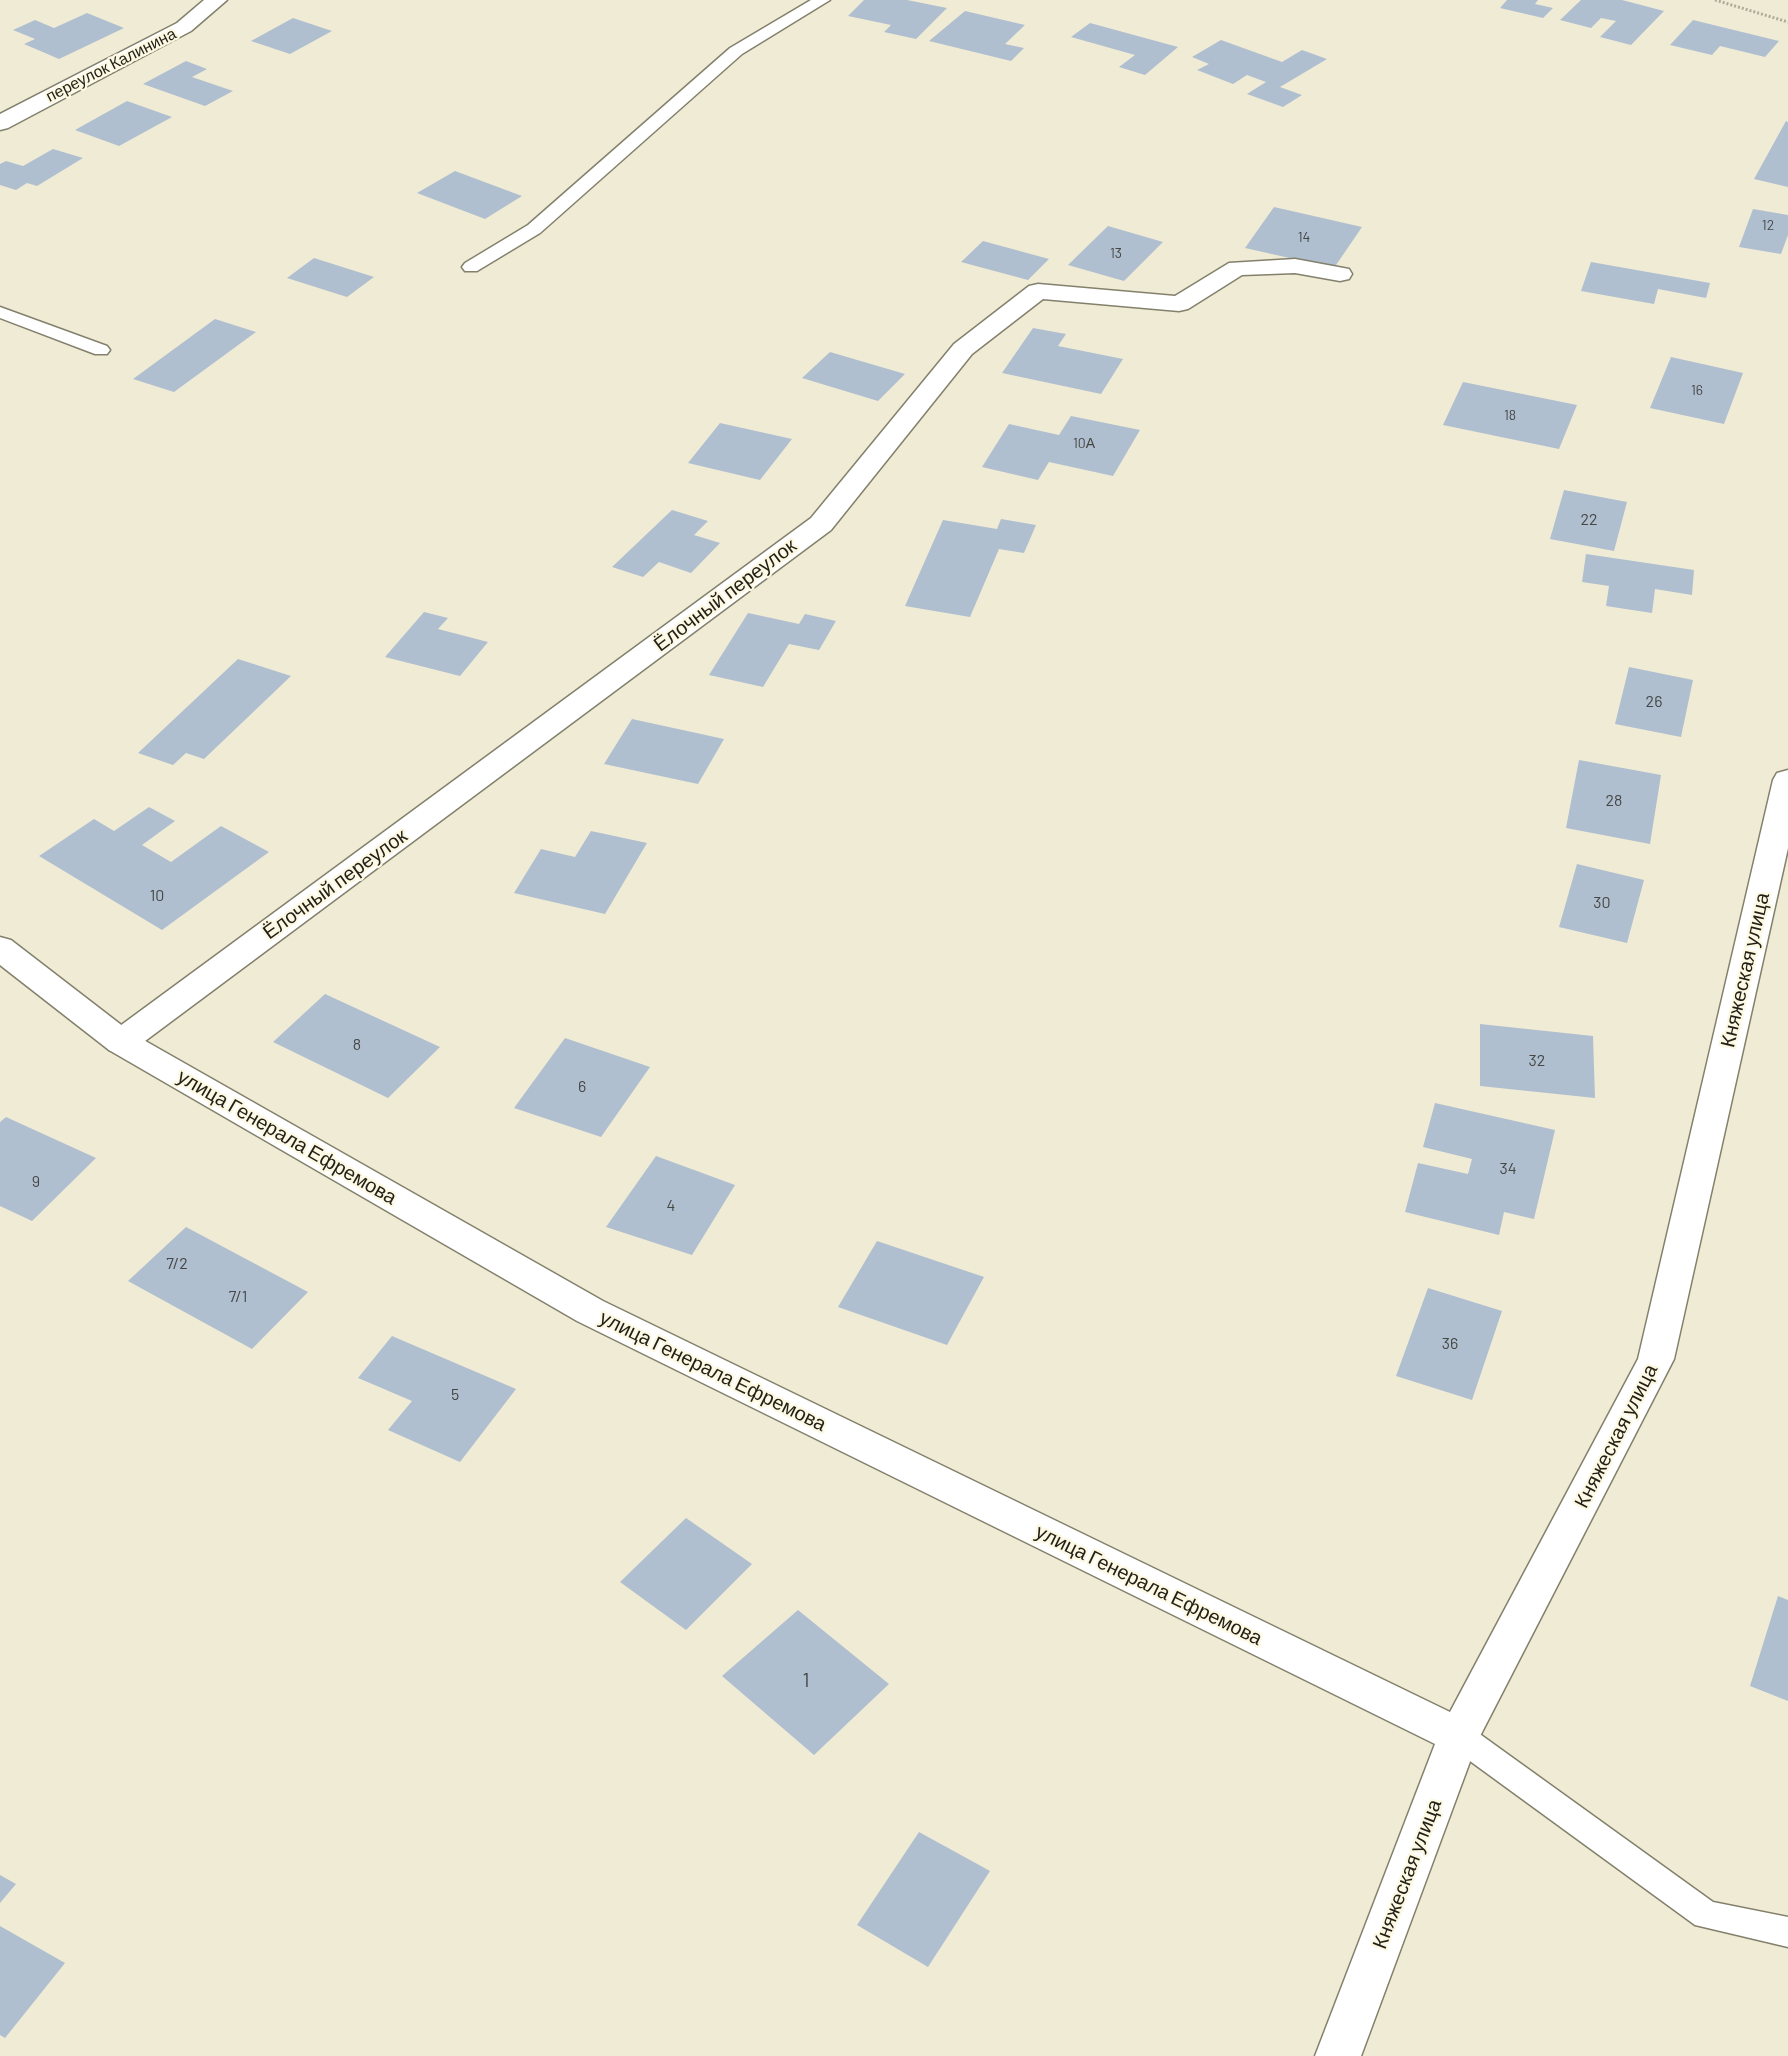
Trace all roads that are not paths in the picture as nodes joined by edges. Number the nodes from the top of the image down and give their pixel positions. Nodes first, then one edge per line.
1 (217, 0) edge
2 (822, 0) edge
3 (0, 123) edge
4 (471, 267) dead end
5 (1340, 274) dead end
6 (0, 312) edge
7 (101, 350) dead end
8 (1788, 780) edge
9 (0, 948) edge
10 (120, 1042) junction
11 (1459, 1736) junction
12 (1788, 1932) edge
13 (1338, 2056) edge

1 - 3 street, переулок Калинина
2 - 4 lane
5 - 10 street, Ёлочный переулок
6 - 7 lane
8 - 11 street, Княжеская улица
9 - 10 street, улица Генерала Ефремова
10 - 11 street, улица Генерала Ефремова
11 - 12 lane
11 - 13 street, Княжеская улица

